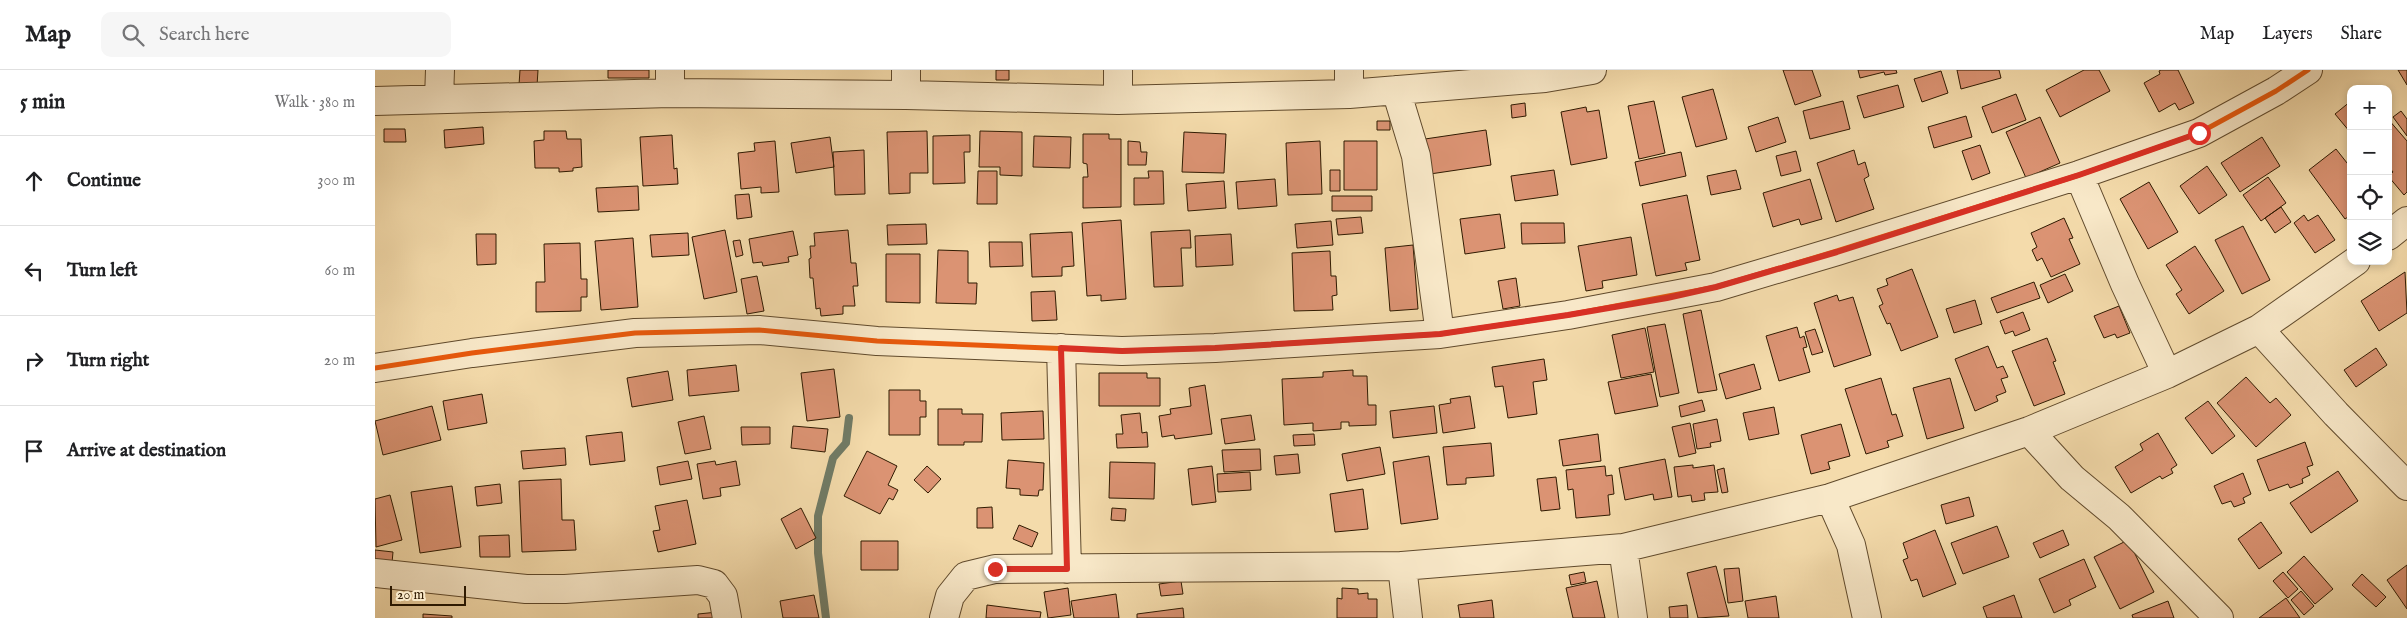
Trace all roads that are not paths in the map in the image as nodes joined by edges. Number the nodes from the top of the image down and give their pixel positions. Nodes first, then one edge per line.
1 (440, 70) edge
2 (1118, 70) edge
3 (1592, 70) edge
4 (2308, 70) edge
5 (670, 81) edge
6 (905, 82) edge
7 (1349, 82) edge
8 (1396, 90) junction
9 (439, 99) junction
10 (1118, 100) junction
11 (375, 101) edge
12 (2079, 175) junction
13 (2407, 221) edge
14 (2392, 233) edge
15 (2350, 265) edge
16 (2259, 329) junction
17 (1440, 334) junction
18 (1061, 348) junction
19 (375, 368) edge
20 (2167, 374) junction
21 (2029, 432) junction
22 (2407, 486) edge
23 (1830, 498) junction
24 (1623, 548) junction
25 (1402, 566) junction
26 (1067, 569) junction
27 (375, 573) edge
28 (727, 618) edge
29 (944, 618) edge
30 (1408, 618) edge
31 (1633, 618) edge
32 (1867, 618) edge
33 (2219, 618) edge

1 - 9 street
2 - 10 street
3 - 8 street
4 - 12 street
5 - 6 street
5 - 9 street
6 - 10 street
7 - 8 street
7 - 10 street
8 - 17 street
9 - 11 street
12 - 17 street
12 - 20 street
13 - 14 street
15 - 16 street
16 - 20 street
16 - 22 street
17 - 18 street
18 - 19 street
18 - 26 street
20 - 21 street
21 - 23 street
21 - 33 street
23 - 24 street
23 - 32 street
24 - 25 street
24 - 31 street
25 - 26 street
25 - 30 street
26 - 29 street
27 - 28 street

